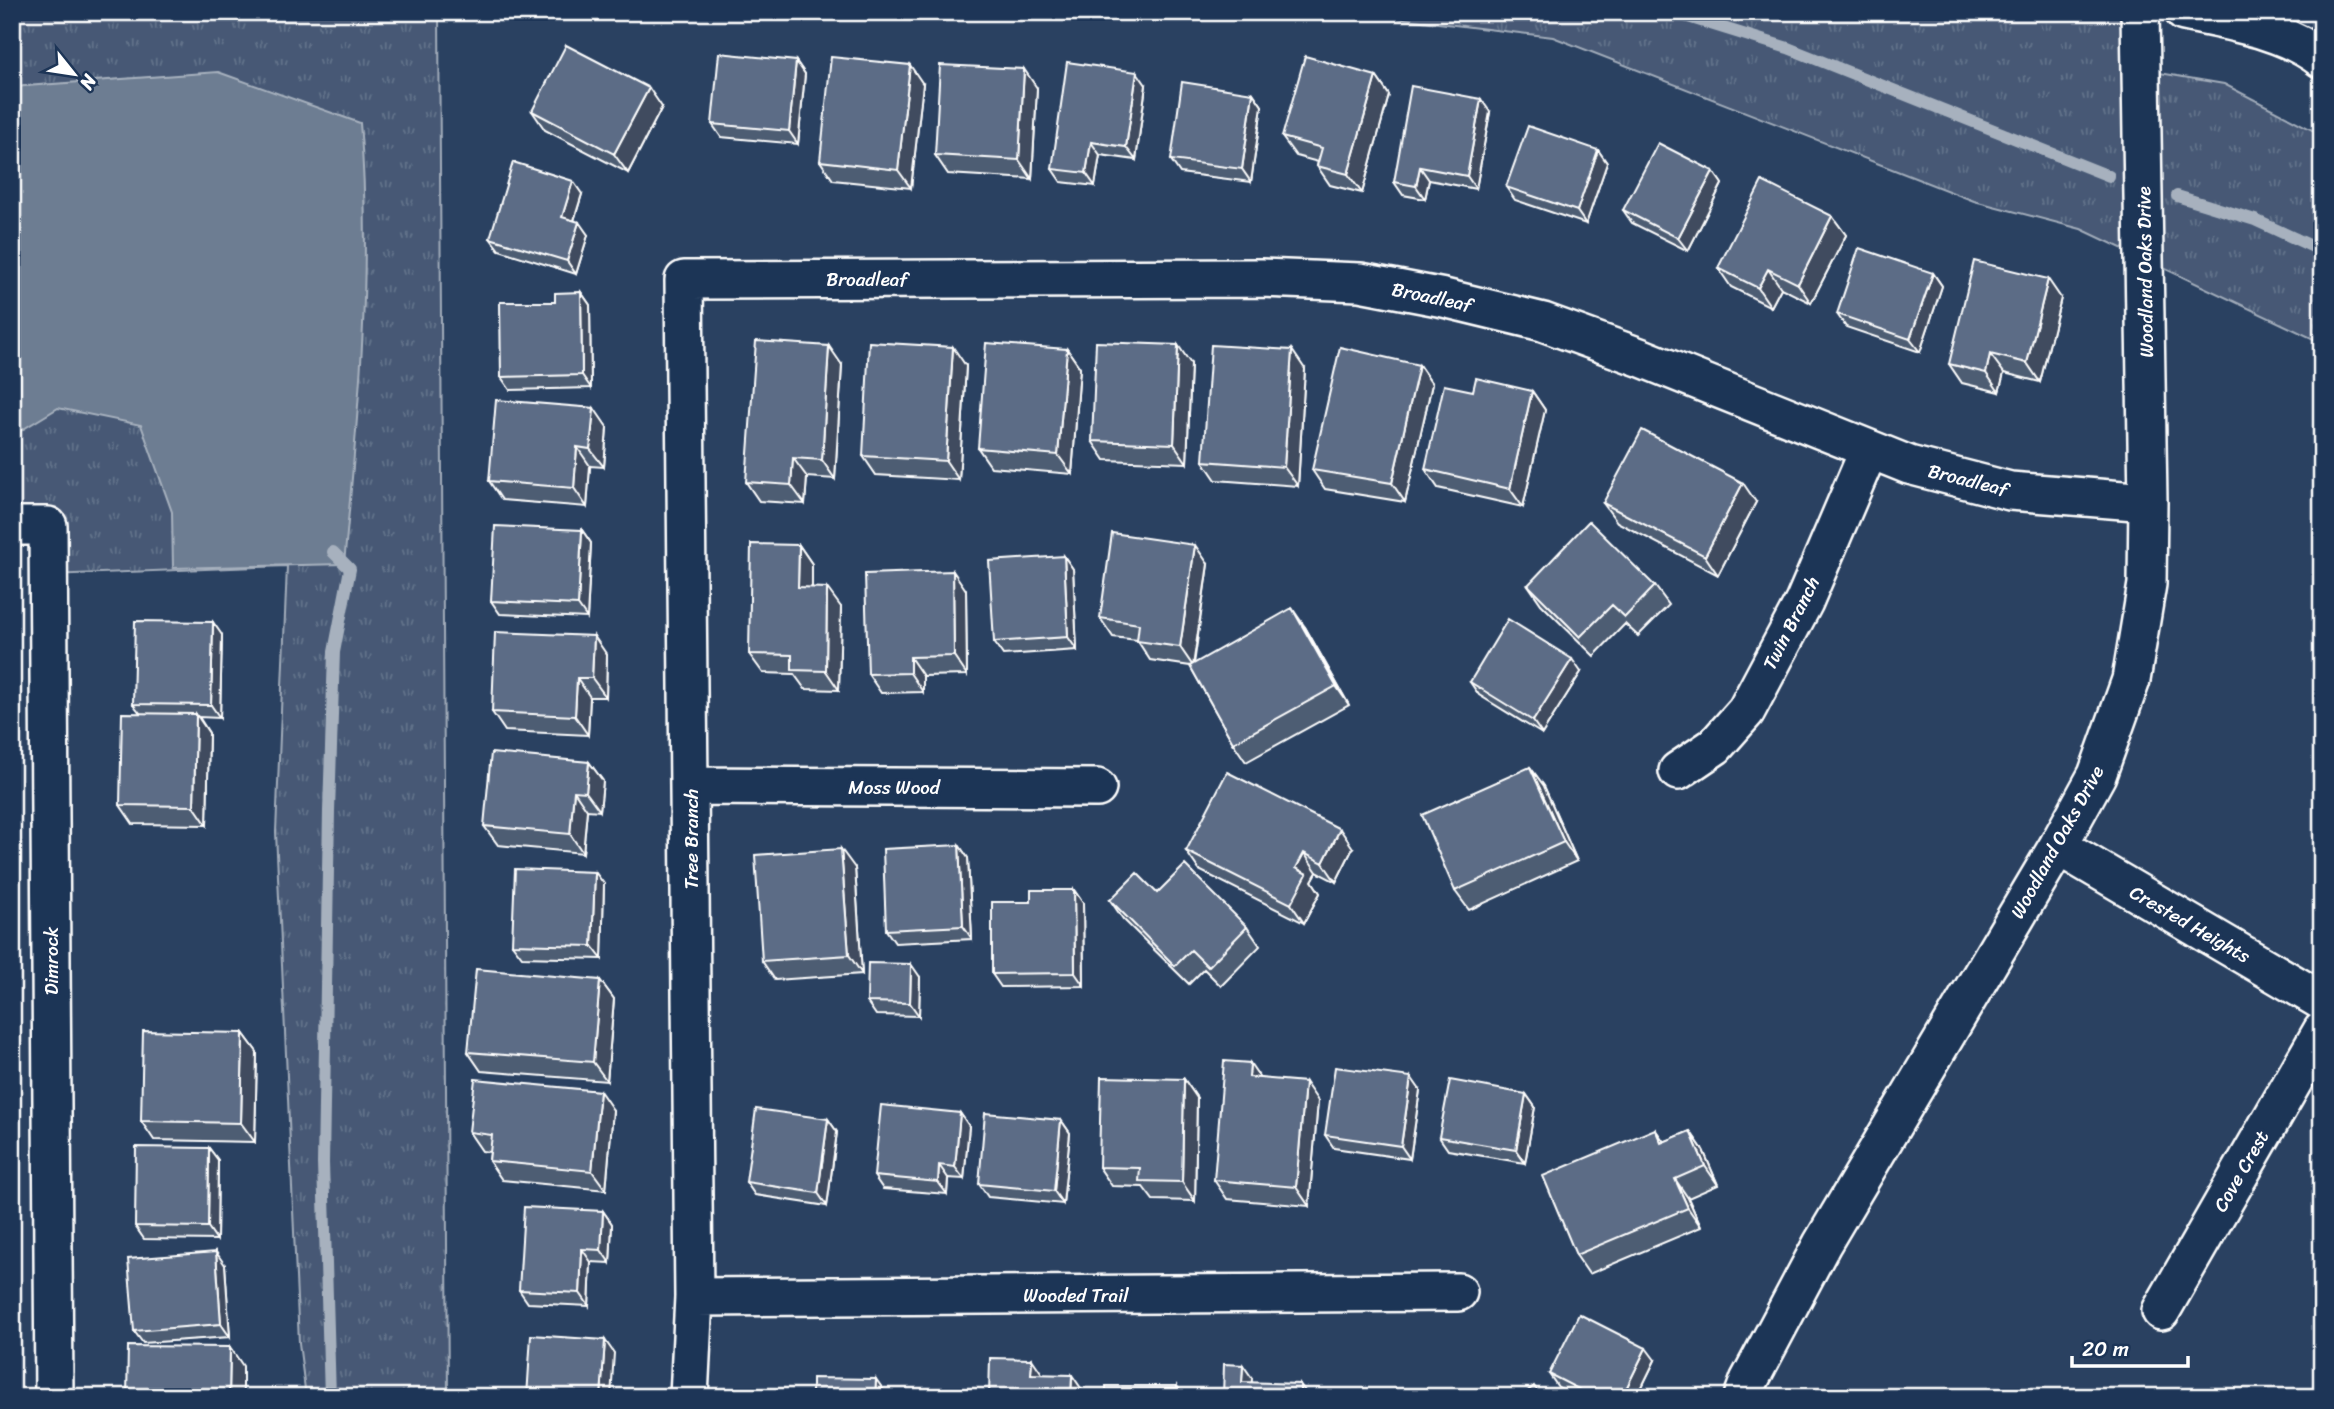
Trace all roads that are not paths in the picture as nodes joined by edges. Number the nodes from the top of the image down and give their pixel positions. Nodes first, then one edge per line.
1 (2140, 12) edge
2 (2184, 12) edge
3 (2322, 59) edge
4 (684, 280) joint
5 (1869, 450) junction
6 (2148, 502) junction
7 (12, 527) edge
8 (1678, 771) dead end
9 (690, 786) junction
10 (1097, 788) dead end
11 (2058, 846) junction
12 (2322, 1001) edge
13 (2322, 1031) edge
14 (1458, 1292) dead end
15 (694, 1297) junction
16 (2161, 1311) dead end
17 (54, 1397) edge
18 (689, 1397) edge
19 (1743, 1397) edge

1 - 6 street, Woodland Oaks Drive
2 - 3 street
4 - 5 street, Broadleaf
4 - 9 street, Tree Branch
5 - 6 street, Broadleaf
5 - 8 street, Twin Branch
6 - 11 street, Woodland Oaks Drive
7 - 17 street, Dimrock
9 - 10 street, Moss Wood
9 - 15 street, Tree Branch
11 - 12 street, Crested Heights
11 - 19 street, Woodland Oaks Drive
13 - 16 street, Cove Crest
14 - 15 street, Wooded Trail
15 - 18 street, Tree Branch

